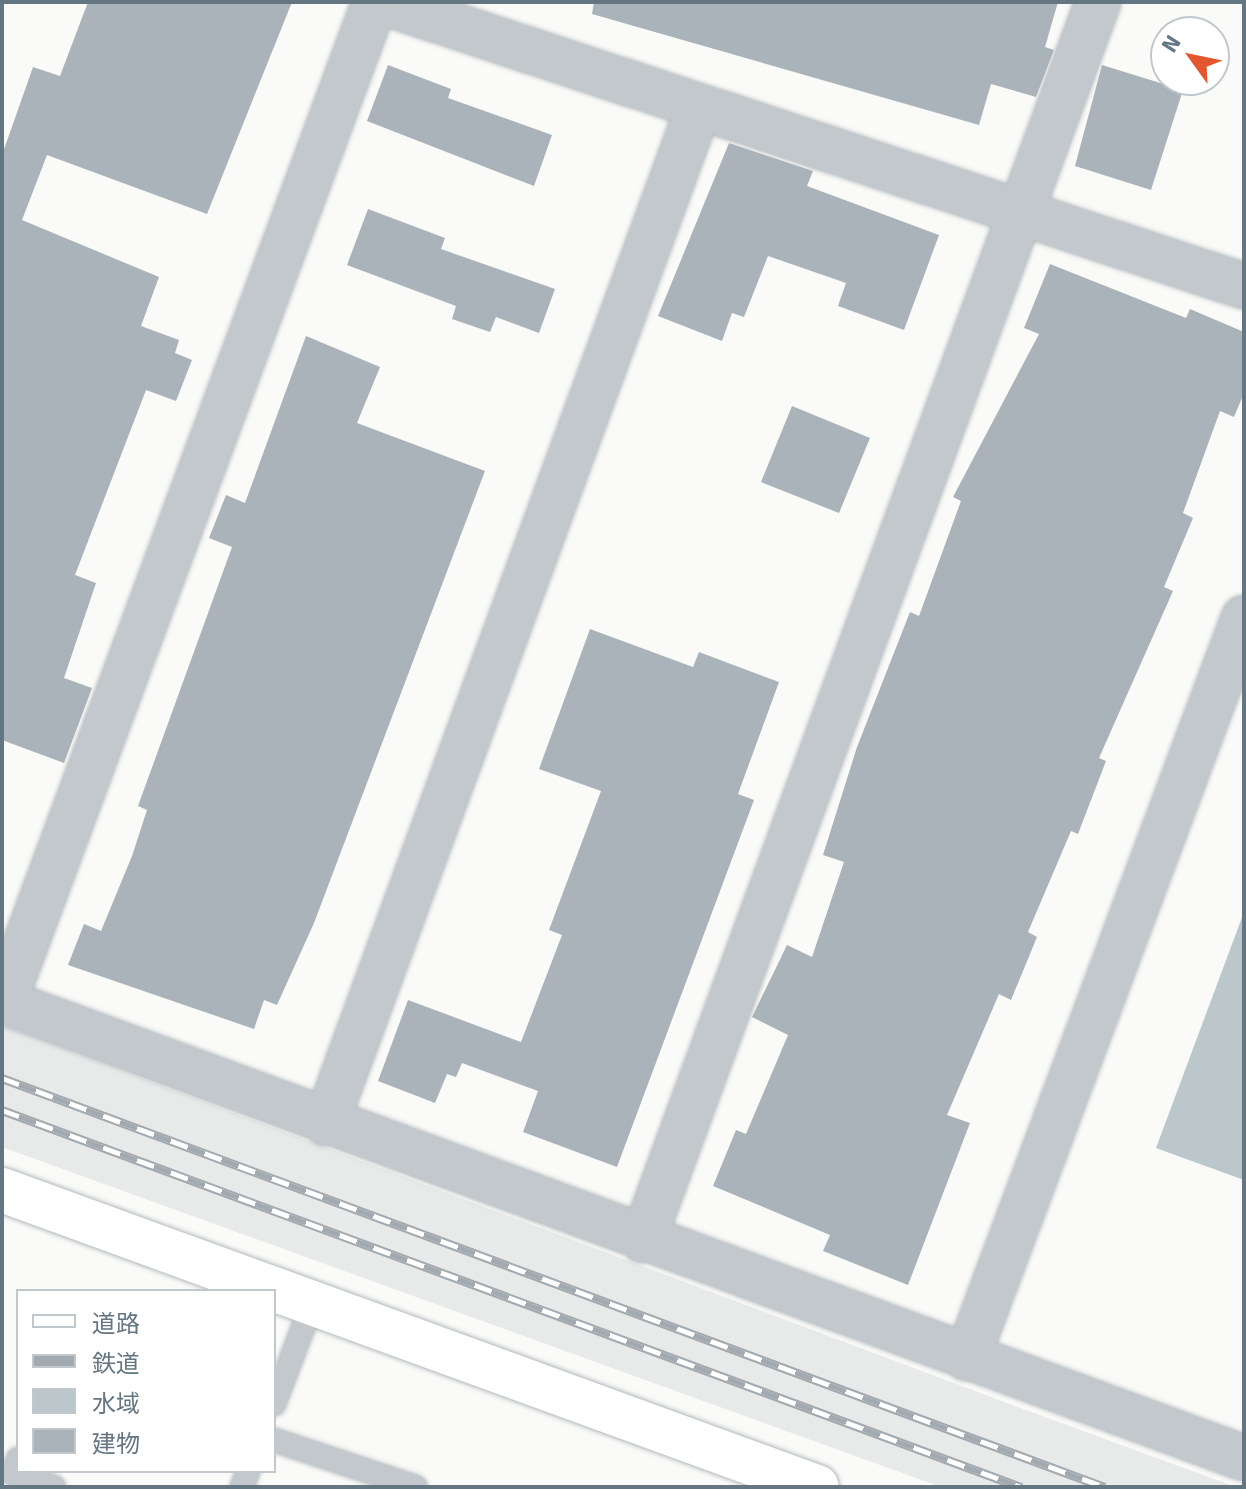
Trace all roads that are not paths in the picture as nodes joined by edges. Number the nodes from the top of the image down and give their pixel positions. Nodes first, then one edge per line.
1 (375, 2) edge
2 (383, 2) edge
3 (1098, 2) edge
4 (699, 107) junction
5 (1022, 210) junction
6 (1244, 286) edge
7 (1244, 618) edge
8 (3, 1001) edge
9 (326, 1123) junction
10 (2, 1190) edge
11 (643, 1240) junction
12 (271, 1289) edge
13 (276, 1291) edge
14 (312, 1304) junction
15 (967, 1358) junction
16 (276, 1399) edge
17 (276, 1441) edge
18 (1244, 1458) edge
19 (16, 1464) edge
20 (54, 1487) edge
21 (415, 1487) edge
22 (817, 1487) edge

1 - 8 street
2 - 4 street
3 - 5 street
4 - 5 street
4 - 9 street
5 - 6 street
5 - 11 street
7 - 15 street
8 - 9 street
9 - 11 street
10 - 12 street
11 - 15 street
13 - 14 street
14 - 16 lane
14 - 22 street
15 - 18 street
17 - 21 lane
19 - 20 lane

